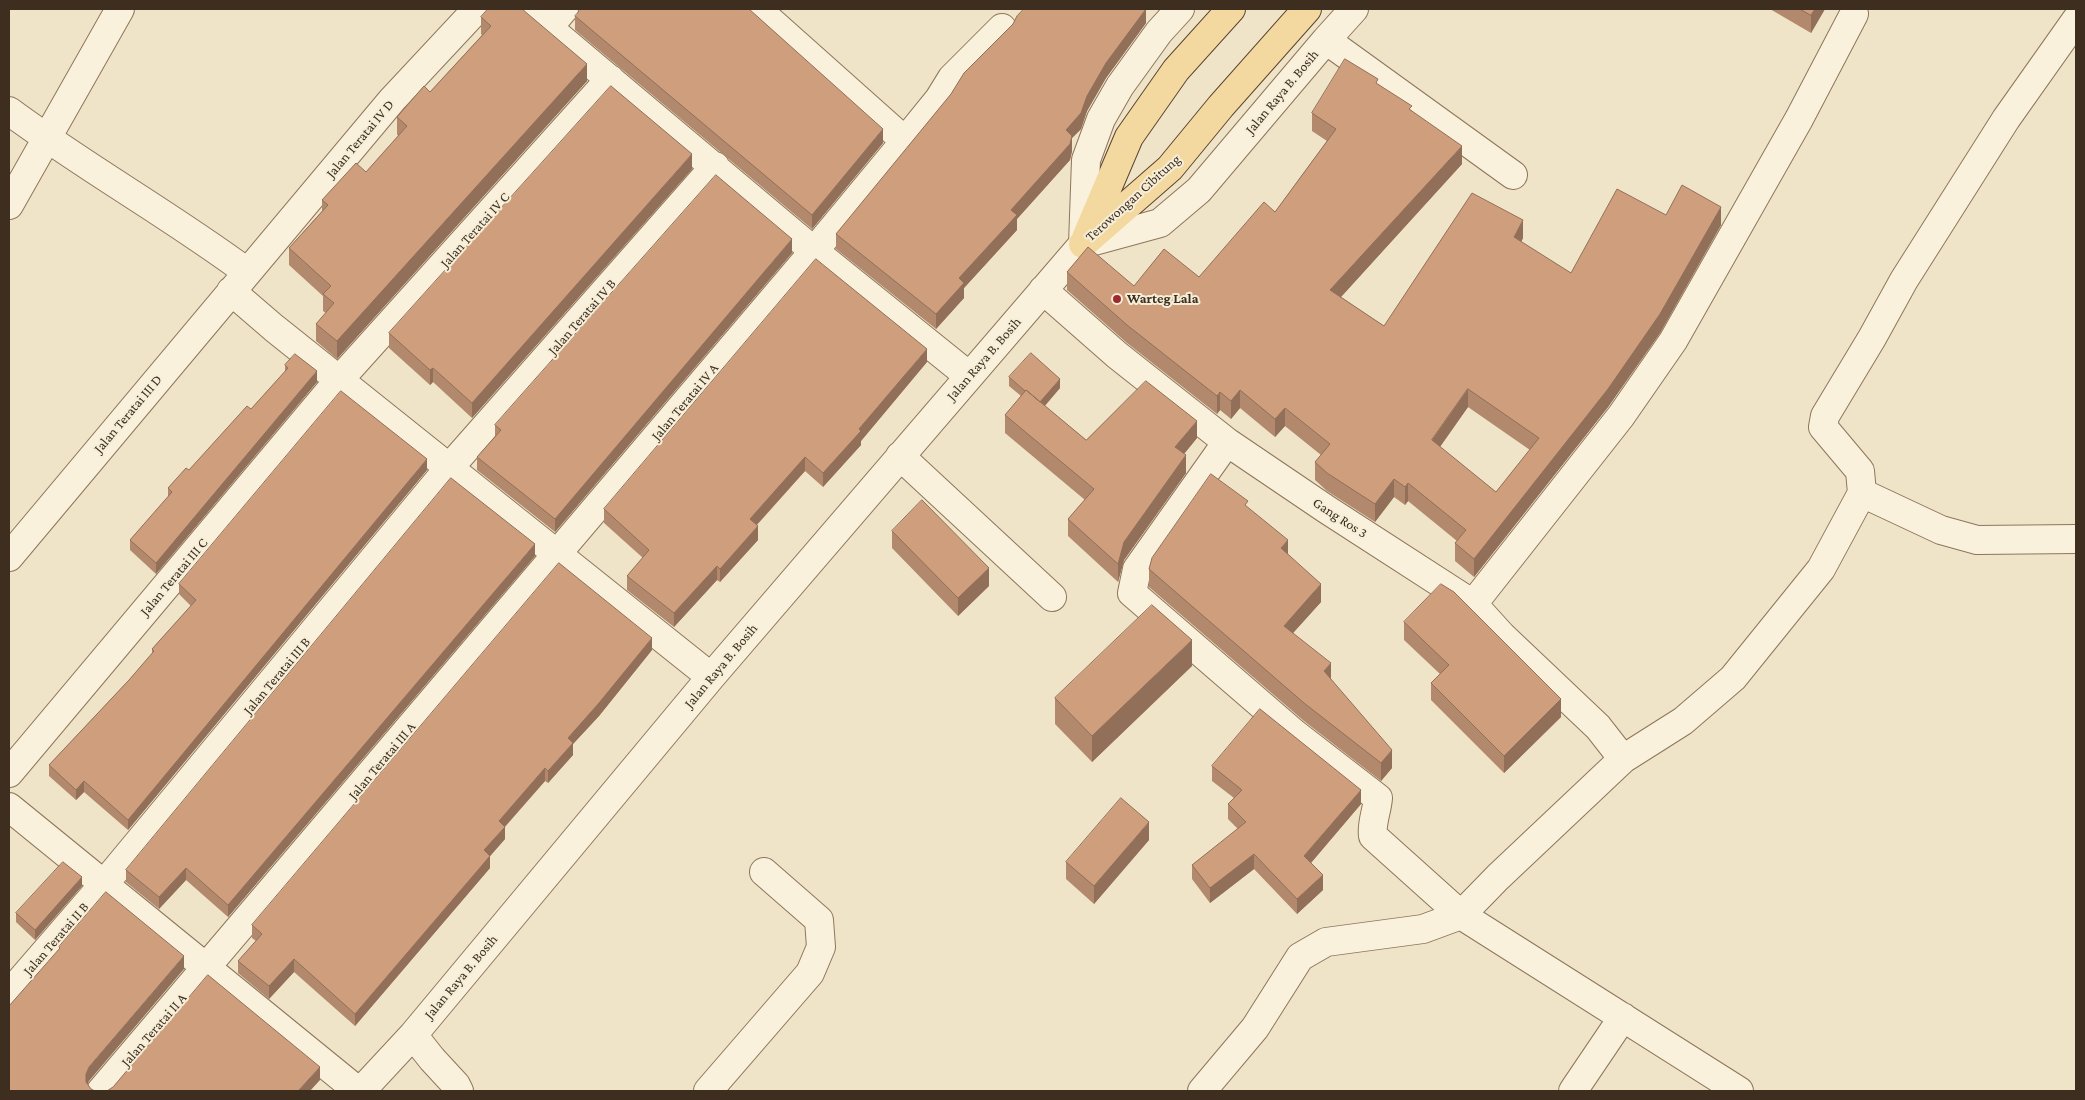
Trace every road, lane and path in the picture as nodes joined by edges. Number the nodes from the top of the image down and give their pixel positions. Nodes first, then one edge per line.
1 (120, 9) edge
2 (477, 9) edge
3 (526, 9) edge
4 (757, 9) edge
5 (1180, 9) edge
6 (1231, 9) edge
7 (1307, 9) edge
8 (1354, 9) edge
9 (1854, 14) dead end
10 (556, 18) edge
11 (2076, 20) edge
12 (1002, 28) dead end
13 (1326, 40) junction
14 (610, 79) junction
15 (9, 111) edge
16 (46, 139) junction
17 (905, 141) junction
18 (715, 166) junction
19 (1514, 175) dead end
20 (9, 205) edge
21 (1083, 244) junction
22 (814, 250) junction
23 (239, 282) junction
24 (1043, 290) junction
25 (969, 376) junction
26 (339, 380) junction
27 (1227, 442) junction
28 (900, 456) junction
29 (449, 468) junction
30 (1862, 493) junction
31 (2076, 538) edge
32 (556, 554) junction
33 (9, 557) edge
34 (1052, 596) dead end
35 (1473, 604) junction
36 (711, 677) junction
37 (1623, 759) junction
38 (9, 773) edge
39 (9, 807) edge
40 (764, 872) dead end
41 (104, 884) junction
42 (1461, 915) junction
43 (207, 968) junction
44 (9, 994) edge
45 (1623, 1017) junction
46 (413, 1035) junction
47 (460, 1089) edge
48 (101, 1091) edge
49 (360, 1091) edge
50 (708, 1091) edge
51 (1202, 1091) edge
52 (1573, 1091) edge
53 (1739, 1091) edge

1 - 16 street
2 - 23 street, Jalan Teratai IV D
3 - 10 street
4 - 17 street
5 - 21 street
6 - 21 main road, Terowongan Cibitung
7 - 21 main road, Terowongan Cibitung
8 - 13 street, Jalan Raya B. Bosih
9 - 35 street
10 - 14 street
11 - 30 street
12 - 17 street, Jalan Teratai IV A
13 - 19 street
13 - 21 street, Jalan Raya B. Bosih
14 - 18 street
14 - 26 street, Jalan Teratai IV C
15 - 16 street
16 - 20 street
16 - 23 street
17 - 22 street, Jalan Teratai IV A
18 - 22 street
18 - 29 street, Jalan Teratai IV B
21 - 24 street, Jalan Raya B. Bosih
22 - 25 street
22 - 32 street, Jalan Teratai IV A
23 - 26 street
23 - 33 street, Jalan Teratai III D
24 - 25 street, Jalan Raya B. Bosih
24 - 27 street, Gang Ros 3
25 - 28 street, Jalan Raya B. Bosih
26 - 29 street
26 - 38 street, Jalan Teratai III C
27 - 35 street, Gang Ros 3
27 - 42 street
28 - 34 street
28 - 36 street, Jalan Raya B. Bosih
29 - 32 street
29 - 41 street, Jalan Teratai III B
30 - 31 street
30 - 37 street
32 - 36 street
32 - 43 street, Jalan Teratai III A
35 - 37 street, Gang Ros 3
36 - 46 street, Jalan Raya B. Bosih
37 - 42 street
39 - 41 street
40 - 50 street
41 - 43 street
41 - 44 street, Jalan Teratai II B
42 - 45 street
42 - 51 street
43 - 48 street, Jalan Teratai II A
43 - 49 street
45 - 52 street
45 - 53 street
46 - 47 street
46 - 49 street, Jalan Raya B. Bosih

